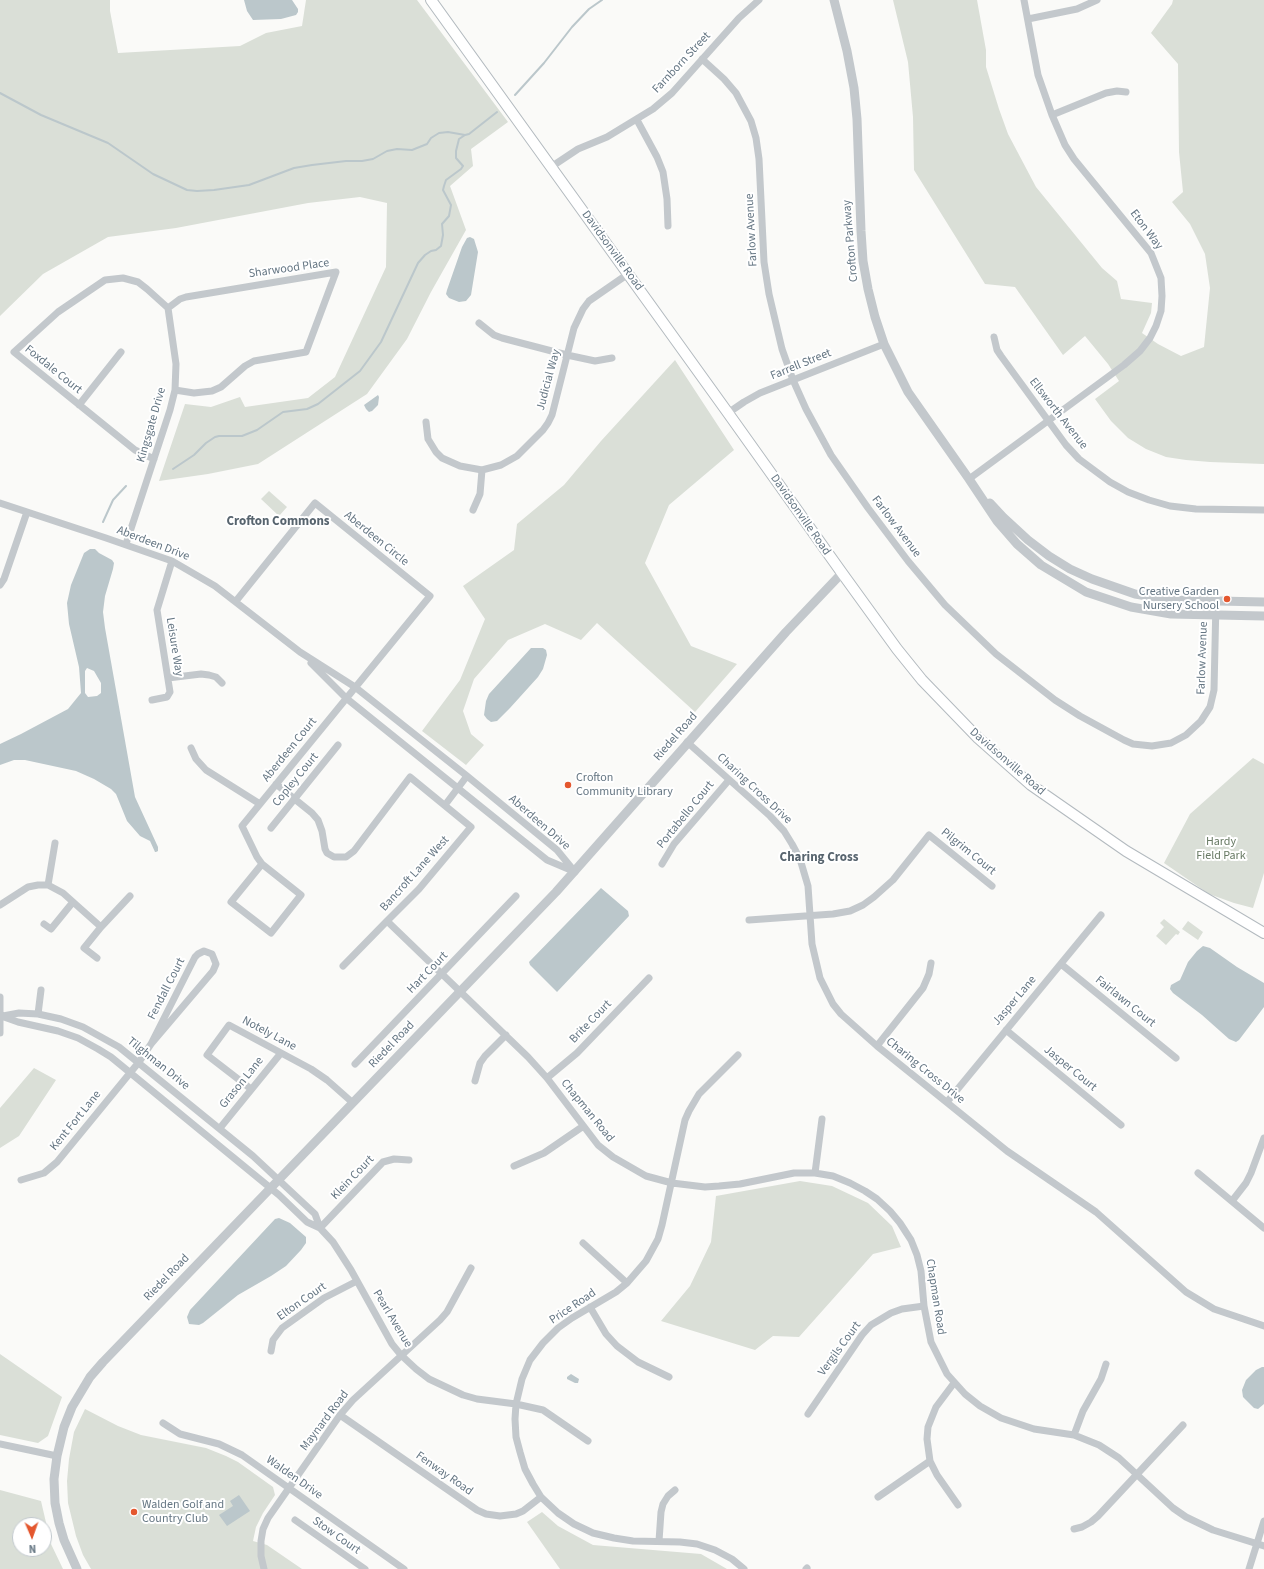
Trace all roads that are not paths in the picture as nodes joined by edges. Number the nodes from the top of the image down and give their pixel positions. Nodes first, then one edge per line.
1 (431, 0) edge
2 (759, 0) edge
3 (834, 0) edge
4 (1024, 0) edge
5 (1097, 0) edge
6 (1028, 19) junction
7 (702, 59) junction
8 (1126, 92) dead end
9 (1052, 115) junction
10 (637, 120) junction
11 (551, 167) junction
12 (668, 226) dead end
13 (628, 274) junction
14 (168, 308) junction
15 (480, 324) dead end
16 (994, 337) dead end
17 (884, 344) junction
18 (121, 352) dead end
19 (567, 355) junction
20 (612, 358) dead end
21 (793, 380) junction
22 (175, 390) junction
23 (79, 405) junction
24 (728, 413) junction
25 (1048, 420) junction
26 (426, 422) dead end
27 (154, 459) junction
28 (482, 470) junction
29 (969, 479) junction
30 (0, 503) edge
31 (473, 510) dead end
32 (1264, 510) edge
33 (27, 512) junction
34 (126, 544) junction
35 (172, 561) junction
36 (842, 574) junction
37 (0, 585) edge
38 (1216, 601) junction
39 (236, 602) junction
40 (1264, 602) edge
41 (1215, 615) junction
42 (1264, 616) edge
43 (300, 652) junction
44 (168, 678) junction
45 (222, 683) dead end
46 (355, 687) junction
47 (346, 698) junction
48 (152, 700) dead end
49 (687, 742) junction
50 (338, 745) dead end
51 (191, 748) dead end
52 (467, 776) junction
53 (730, 780) junction
54 (276, 784) junction
55 (458, 788) junction
56 (295, 798) junction
57 (260, 804) junction
58 (444, 805) junction
59 (271, 828) dead end
60 (55, 843) dead end
61 (262, 864) junction
62 (662, 864) dead end
63 (575, 872) junction
64 (48, 885) junction
65 (992, 886) dead end
66 (130, 896) dead end
67 (516, 896) dead end
68 (73, 902) junction
69 (0, 905) edge
70 (1101, 915) dead end
71 (811, 916) junction
72 (749, 920) dead end
73 (387, 921) junction
74 (44, 924) dead end
75 (101, 927) junction
76 (1264, 933) edge
77 (97, 958) dead end
78 (931, 963) dead end
79 (1061, 964) junction
80 (343, 966) dead end
81 (442, 974) junction
82 (649, 978) dead end
83 (41, 990) dead end
84 (460, 991) junction
85 (0, 998) edge
86 (38, 1014) junction
87 (0, 1016) edge
88 (1006, 1030) junction
89 (0, 1033) edge
90 (506, 1036) junction
91 (151, 1044) junction
92 (877, 1046) junction
93 (281, 1053) junction
94 (738, 1055) dead end
95 (1176, 1058) dead end
96 (139, 1062) junction
97 (355, 1064) dead end
98 (130, 1073) junction
99 (547, 1078) junction
100 (475, 1080) dead end
101 (251, 1089) junction
102 (947, 1102) junction
103 (353, 1104) junction
104 (822, 1119) dead end
105 (1121, 1125) dead end
106 (582, 1127) junction
107 (220, 1128) junction
108 (1264, 1138) edge
109 (409, 1160) dead end
110 (514, 1166) dead end
111 (816, 1173) junction
112 (1198, 1173) dead end
113 (21, 1180) dead end
114 (278, 1181) junction
115 (672, 1184) junction
116 (270, 1189) junction
117 (1232, 1201) junction
118 (320, 1228) junction
119 (1264, 1228) edge
120 (583, 1243) dead end
121 (471, 1268) dead end
122 (357, 1281) junction
123 (627, 1283) junction
124 (924, 1306) junction
125 (590, 1307) junction
126 (1264, 1326) edge
127 (271, 1351) dead end
128 (401, 1355) junction
129 (1106, 1364) dead end
130 (669, 1377) dead end
131 (954, 1383) junction
132 (516, 1404) junction
133 (808, 1414) dead end
134 (340, 1415) junction
135 (163, 1423) dead end
136 (1184, 1425) dead end
137 (1074, 1435) junction
138 (588, 1442) dead end
139 (0, 1444) edge
140 (57, 1456) junction
141 (930, 1461) junction
142 (1137, 1475) junction
143 (289, 1488) junction
144 (675, 1490) dead end
145 (541, 1497) junction
146 (878, 1497) dead end
147 (958, 1505) dead end
148 (295, 1520) dead end
149 (1264, 1521) edge
150 (1074, 1529) dead end
151 (659, 1541) junction
152 (1260, 1545) edge
153 (77, 1569) edge
154 (264, 1569) edge
155 (365, 1569) edge
156 (404, 1569) edge
157 (744, 1569) edge
158 (1249, 1569) edge

1 - 11 main road, Davidsonville Road
2 - 7 street, Farnborn Street
3 - 17 street, Crofton Parkway
4 - 6 street, Eton Way
5 - 6 street
6 - 9 street, Eton Way
7 - 10 street, Farnborn Street
7 - 21 street, Farlow Avenue
8 - 9 street
9 - 25 street, Eton Way
10 - 11 street, Farnborn Street
10 - 12 street
11 - 13 main road, Davidsonville Road
13 - 19 street, Judicial Way
13 - 24 main road, Davidsonville Road
14 - 22 street, Kingsgate Drive
14 - 22 street, Sharwood Place
14 - 23 street, Foxdale Court
15 - 19 street
16 - 25 street, Ellsworth Avenue
17 - 21 street, Farrell Street
17 - 29 street, Crofton Parkway
18 - 23 street
19 - 20 street
19 - 28 street, Judicial Way
21 - 24 street, Farrell Street
21 - 41 street, Farlow Avenue
22 - 27 street, Kingsgate Drive
23 - 27 street, Foxdale Court
24 - 36 main road, Davidsonville Road
25 - 29 street, Eton Way
25 - 32 street, Ellsworth Avenue
26 - 28 street, Judicial Way
27 - 34 street, Kingsgate Drive
28 - 31 street
29 - 38 street, Crofton Parkway
29 - 41 street, Crofton Parkway
30 - 33 street, Aberdeen Drive
33 - 34 street, Aberdeen Drive
33 - 37 street
34 - 35 street, Aberdeen Drive
35 - 39 street, Aberdeen Drive
35 - 44 street, Leisure Way
36 - 49 street, Riedel Road
36 - 76 main road, Davidsonville Road
38 - 40 street, Crofton Parkway
38 - 41 street, Farlow Avenue
39 - 43 street, Aberdeen Drive
39 - 46 street, Aberdeen Circle
41 - 42 street, Crofton Parkway
43 - 46 street, Aberdeen Drive
43 - 47 street, Aberdeen Drive
44 - 45 street
44 - 48 street, Leisure Way
46 - 47 street, Aberdeen Court
46 - 52 street, Aberdeen Drive
47 - 54 street, Aberdeen Court
47 - 55 street, Aberdeen Drive
49 - 53 street, Charing Cross Drive
49 - 63 street, Riedel Road
50 - 56 street, Copley Court
51 - 57 street
52 - 55 street
52 - 63 street, Aberdeen Drive
53 - 62 street, Portabello Court
53 - 71 street, Charing Cross Drive
54 - 56 street
54 - 57 street, Aberdeen Court
55 - 58 street
55 - 63 street, Aberdeen Drive
56 - 58 street
56 - 59 street, Copley Court
57 - 61 street, Aberdeen Court
58 - 73 street, Bancroft Lane West
60 - 64 street
61 - 61 street
63 - 84 street, Riedel Road
64 - 68 street
64 - 69 street
65 - 71 street, Pilgrim Court
66 - 75 street
67 - 81 street, Hart Court
68 - 74 street
68 - 75 street
70 - 79 street, Jasper Lane
71 - 72 street
71 - 92 street, Charing Cross Drive
73 - 80 street
73 - 81 street, Bancroft Lane West
75 - 77 street
78 - 92 street
79 - 88 street, Jasper Lane
79 - 95 street, Fairlawn Court
81 - 84 street, Bancroft Lane West
81 - 97 street, Hart Court
82 - 99 street, Brite Court
83 - 86 street
84 - 90 street, Chapman Road
84 - 103 street, Riedel Road
85 - 87 street
86 - 87 street, Tilghman Drive
86 - 96 street, Tilghman Drive
87 - 89 street
87 - 98 street, Tilghman Drive
88 - 102 street, Jasper Lane
88 - 105 street, Jasper Court
90 - 99 street, Chapman Road
90 - 100 street
91 - 91 street, Fendall Court
91 - 96 street, Fendall Court
92 - 102 street, Charing Cross Drive
93 - 101 street, Grason Lane
93 - 101 street, Notely Lane
93 - 103 street, Notely Lane
94 - 115 street, Price Road
96 - 98 street, Kent Fort Lane
96 - 107 street, Tilghman Drive
98 - 113 street, Kent Fort Lane
98 - 116 street, Tilghman Drive
99 - 106 street, Chapman Road
101 - 107 street, Grason Lane
102 - 126 street, Charing Cross Drive
103 - 114 street, Riedel Road
104 - 111 street
106 - 110 street
106 - 115 street, Chapman Road
107 - 114 street, Tilghman Drive
108 - 117 street
109 - 118 street, Klein Court
111 - 115 street, Chapman Road
111 - 124 street, Chapman Road
112 - 117 street
114 - 116 street, Riedel Road
114 - 118 street, Pearl Avenue
115 - 123 street, Price Road
116 - 118 street, Pearl Avenue
116 - 140 street, Riedel Road
117 - 119 street
118 - 122 street, Pearl Avenue
120 - 123 street
121 - 128 street, Maynard Road
122 - 127 street, Elton Court
122 - 128 street, Pearl Avenue
123 - 125 street, Price Road
124 - 131 street, Chapman Road
124 - 133 street, Vergils Court
125 - 130 street
125 - 132 street, Price Road
128 - 132 street, Pearl Avenue
128 - 134 street, Maynard Road
129 - 137 street
131 - 137 street, Chapman Road
131 - 141 street
132 - 138 street, Pearl Avenue
132 - 145 street, Price Road
134 - 143 street, Maynard Road
134 - 145 street, Fenway Road
135 - 143 street, Walden Drive
136 - 142 street
137 - 142 street, Chapman Road
139 - 140 street
140 - 153 street, Riedel Road
141 - 146 street
141 - 147 street
142 - 150 street
142 - 152 street, Chapman Road
143 - 154 street, Maynard Road
143 - 156 street, Walden Drive
144 - 151 street
145 - 151 street, Price Road
148 - 155 street, Stow Court
149 - 152 street
151 - 157 street, Price Road
152 - 158 street

